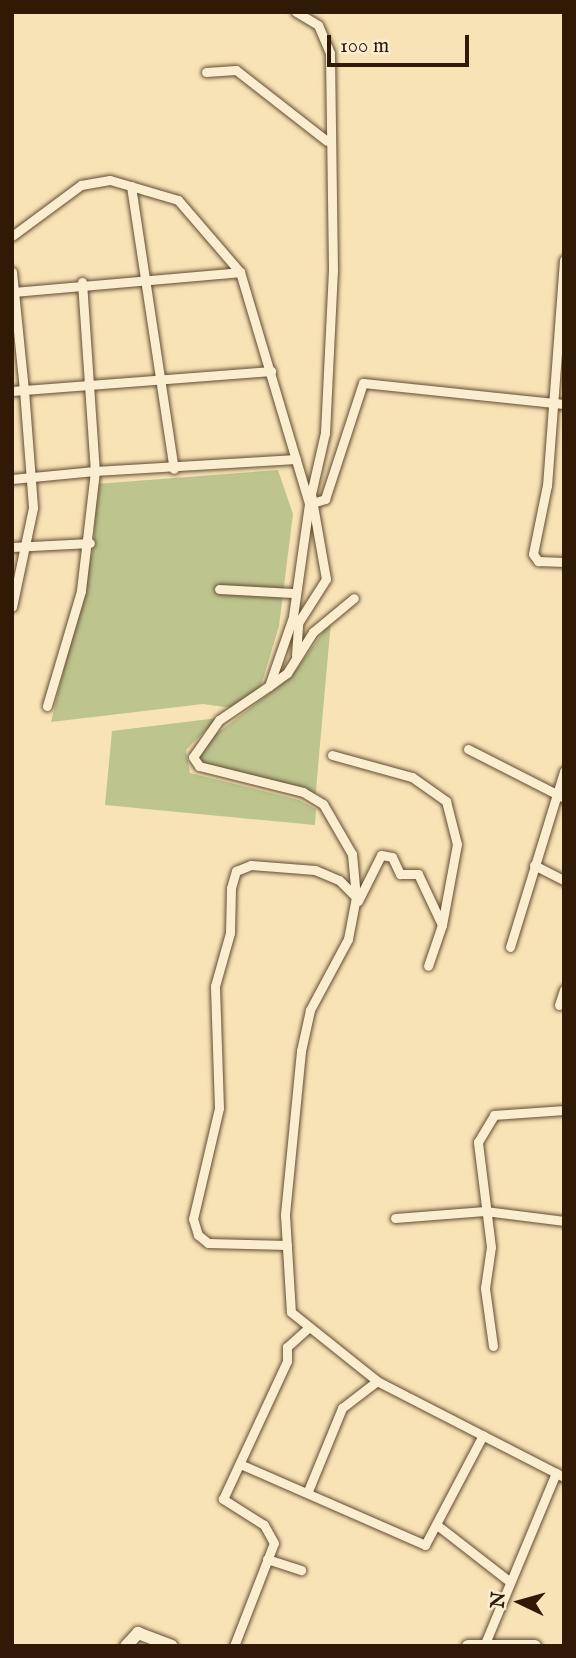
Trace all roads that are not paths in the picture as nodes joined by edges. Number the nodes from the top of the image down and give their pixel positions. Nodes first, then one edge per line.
1 (296, 12) edge
2 (206, 72) dead end
3 (327, 141) junction
4 (131, 186) junction
5 (12, 236) edge
6 (564, 260) edge
7 (12, 272) edge
8 (240, 272) junction
9 (143, 279) junction
10 (82, 282) junction
11 (14, 292) edge
12 (271, 371) junction
13 (164, 381) junction
14 (91, 386) junction
15 (24, 390) junction
16 (12, 391) edge
17 (553, 403) junction
18 (564, 404) edge
19 (296, 459) junction
20 (174, 469) junction
21 (95, 471) junction
22 (12, 479) edge
23 (32, 479) junction
24 (312, 504) junction
25 (90, 543) junction
26 (27, 545) junction
27 (12, 547) edge
28 (564, 562) edge
29 (219, 589) dead end
30 (293, 593) junction
31 (354, 598) dead end
32 (12, 607) edge
33 (296, 655) junction
34 (269, 686) junction
35 (47, 706) dead end
36 (467, 749) dead end
37 (332, 755) dead end
38 (564, 771) edge
39 (559, 796) edge
40 (534, 865) junction
41 (564, 880) edge
42 (355, 901) junction
43 (442, 925) junction
44 (510, 947) dead end
45 (428, 966) dead end
46 (564, 990) edge
47 (559, 1005) dead end
48 (564, 1110) edge
49 (485, 1211) junction
50 (395, 1218) dead end
51 (564, 1221) edge
52 (287, 1245) junction
53 (307, 1328) junction
54 (493, 1346) dead end
55 (377, 1381) junction
56 (483, 1435) junction
57 (240, 1464) junction
58 (560, 1475) edge
59 (308, 1491) junction
60 (437, 1525) junction
61 (267, 1559) junction
62 (301, 1570) dead end
63 (509, 1581) junction
64 (486, 1641) junction
65 (501, 1643) edge
66 (126, 1646) edge
67 (172, 1646) edge
68 (234, 1646) edge
69 (468, 1646) edge
70 (535, 1646) edge

1 - 3 street
2 - 3 street
3 - 24 street
4 - 5 street
4 - 8 street
4 - 9 street
6 - 17 street
7 - 11 street
8 - 9 street
8 - 12 street
9 - 10 street
9 - 13 street
10 - 11 street
10 - 14 street
11 - 15 street
12 - 13 street
12 - 19 street
13 - 14 street
13 - 20 street
14 - 15 street
14 - 21 street
15 - 16 street
15 - 23 street
17 - 18 street
17 - 24 street
17 - 28 street
19 - 20 street
19 - 24 street
20 - 21 street
21 - 23 street
21 - 25 street
22 - 23 street
23 - 26 street
24 - 30 street
24 - 33 street
25 - 26 street
25 - 35 street
26 - 27 street
26 - 32 street
29 - 30 street
30 - 34 street
31 - 33 street
33 - 34 street
34 - 42 street
36 - 39 street
37 - 43 street
38 - 39 street
39 - 40 street
40 - 41 street
40 - 44 street
42 - 43 street
42 - 52 street
42 - 52 street
43 - 45 street
46 - 47 street
48 - 49 street
49 - 50 street
49 - 51 street
49 - 54 street
52 - 53 street
53 - 55 street
53 - 57 street
55 - 56 street
55 - 59 street
56 - 58 street
56 - 60 street
57 - 59 street
57 - 61 street
58 - 63 street
59 - 60 street
60 - 63 street
61 - 62 street
61 - 68 street
63 - 64 street
64 - 65 street
64 - 69 street
65 - 70 street
66 - 67 street

